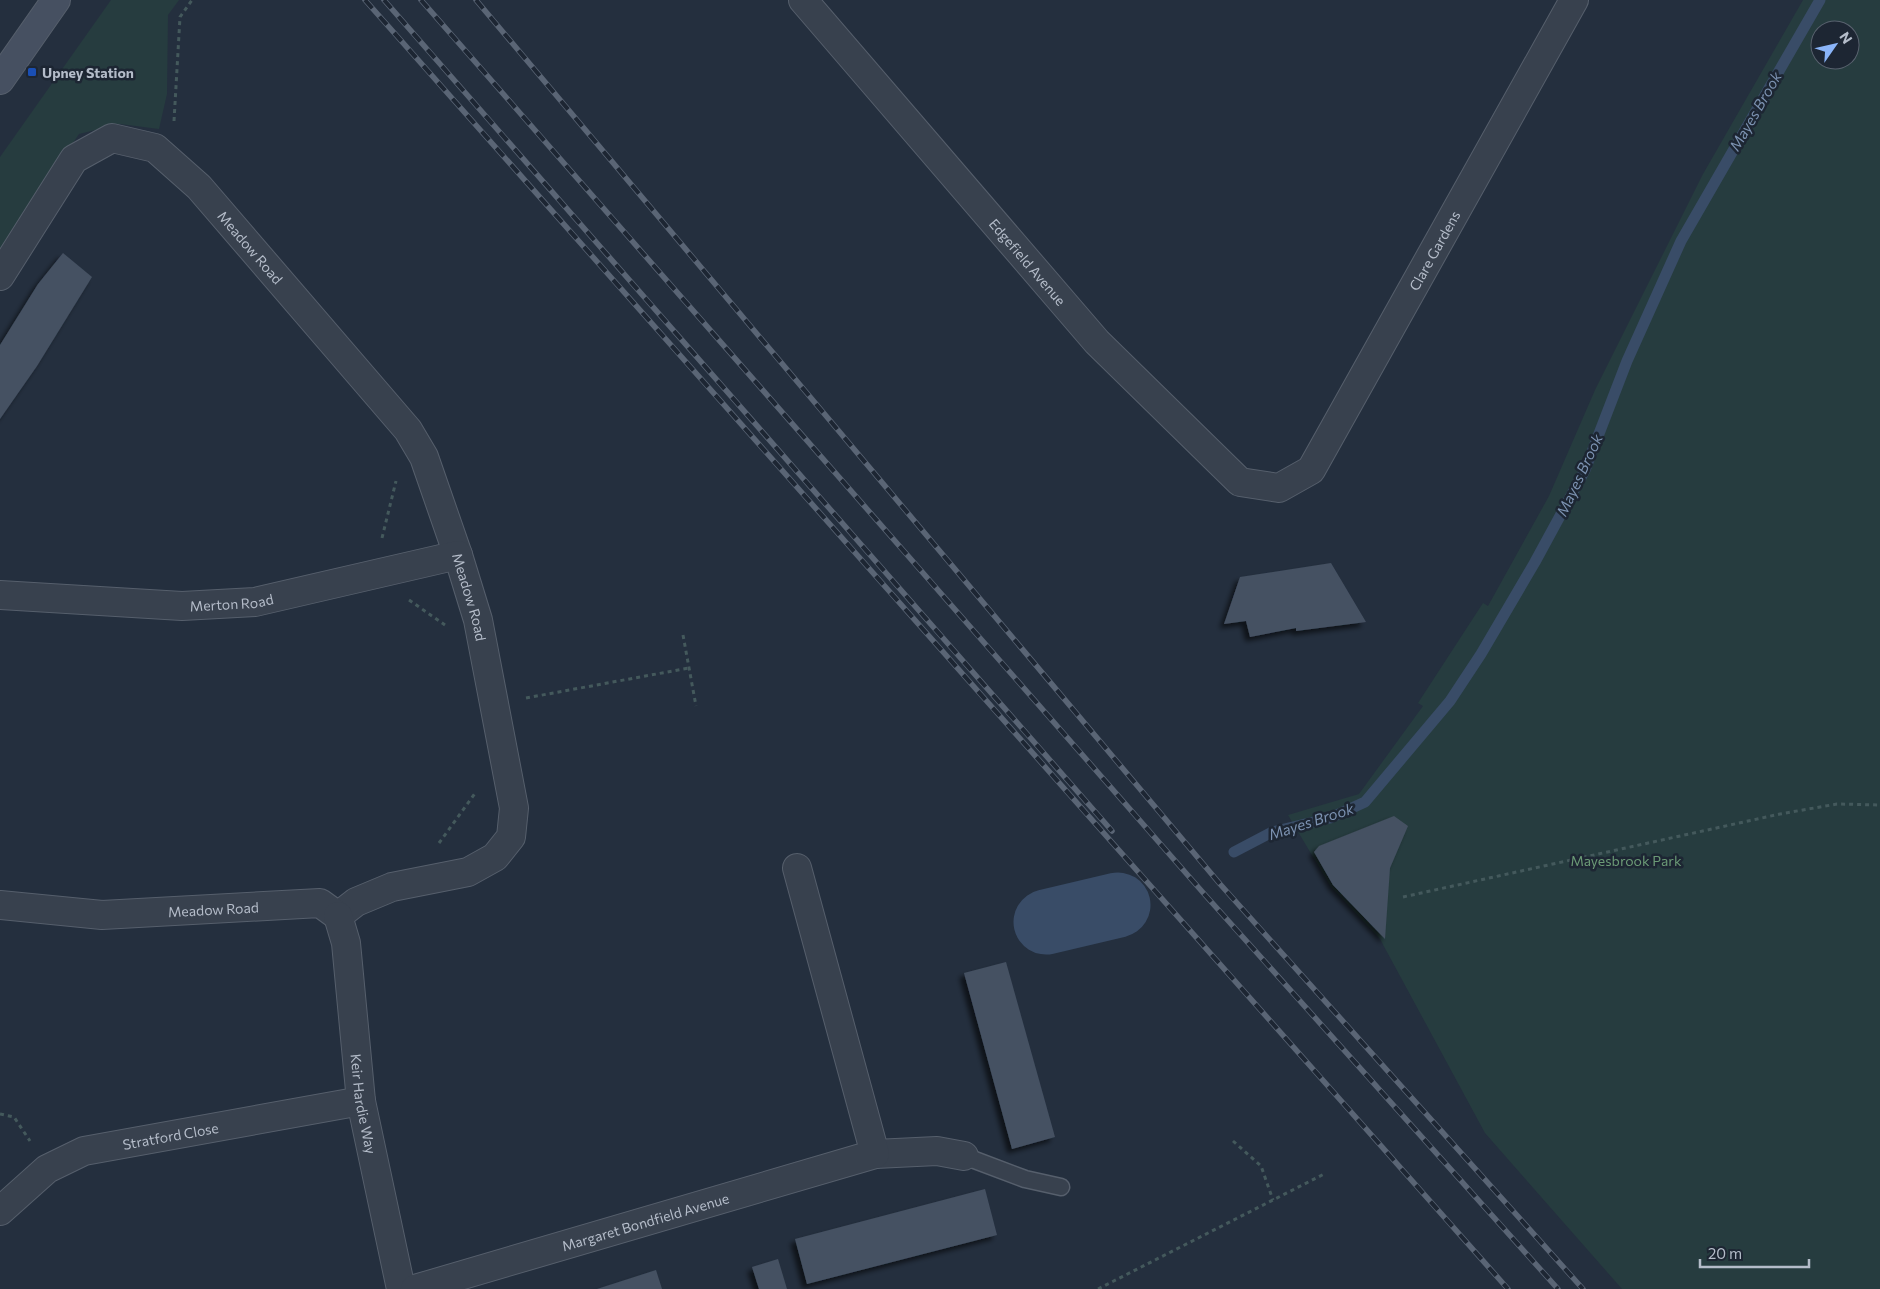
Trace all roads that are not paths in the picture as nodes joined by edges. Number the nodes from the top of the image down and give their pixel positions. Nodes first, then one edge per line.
1 (56, 0) edge
2 (803, 0) edge
3 (1574, 0) edge
4 (0, 80) edge
5 (0, 276) edge
6 (1279, 488) joint
7 (458, 555) junction
8 (0, 595) edge
9 (797, 868) dead end
10 (0, 905) edge
11 (338, 916) junction
12 (360, 1101) junction
13 (874, 1154) junction
14 (964, 1156) joint
15 (1061, 1187) dead end
16 (0, 1211) edge
17 (401, 1289) edge
18 (416, 1289) edge

1 - 4 street
2 - 6 street, Edgefield Avenue
3 - 6 street, Clare Gardens
5 - 7 street, Meadow Road
7 - 8 street, Merton Road
7 - 11 street, Meadow Road
9 - 13 street
10 - 11 street, Meadow Road
11 - 12 street, Keir Hardie Way
12 - 16 street, Stratford Close
12 - 17 street, Keir Hardie Way
13 - 14 street, Margaret Bondfield Avenue
13 - 18 street, Margaret Bondfield Avenue
14 - 15 lane

